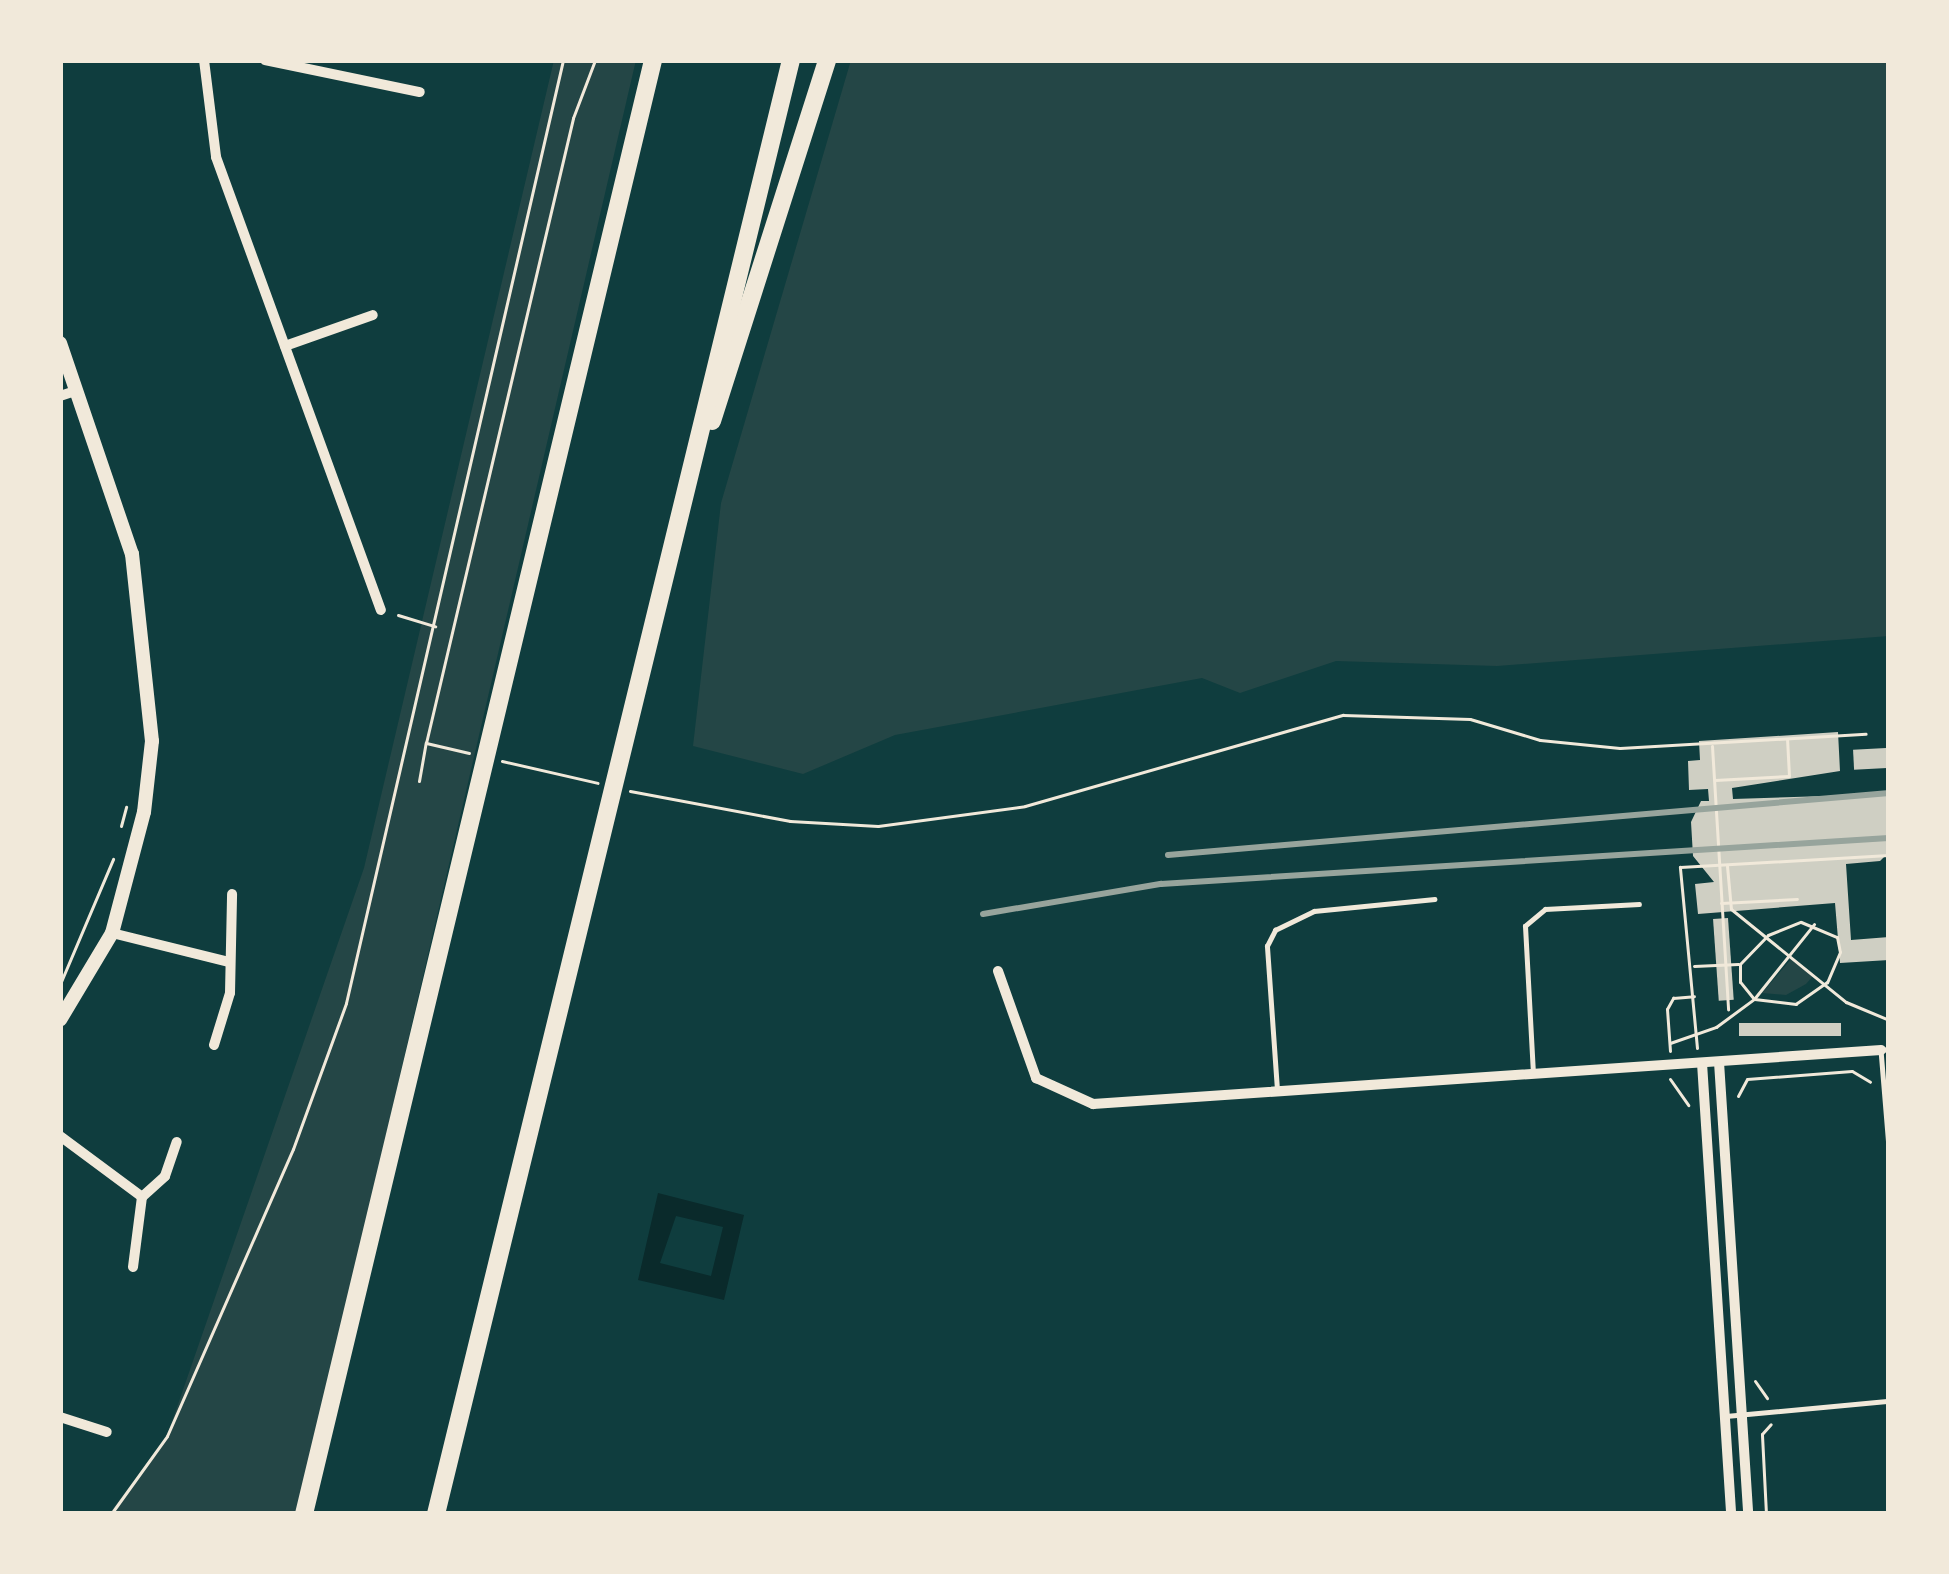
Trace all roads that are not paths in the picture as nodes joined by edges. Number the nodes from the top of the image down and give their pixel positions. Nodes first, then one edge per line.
1 (205, 60) edge
2 (265, 60) edge
3 (653, 60) edge
4 (790, 60) edge
5 (827, 60) edge
6 (420, 92) dead end
7 (373, 315) dead end
8 (60, 344) edge
9 (285, 346) junction
10 (68, 393) edge
11 (678, 517) junction
12 (381, 610) road end
13 (232, 894) dead end
14 (1434, 899) dead end
15 (1639, 904) dead end
16 (1889, 910) edge
17 (112, 933) junction
18 (1889, 961) edge
19 (229, 962) junction
20 (998, 971) dead end
21 (60, 1020) edge
22 (214, 1045) dead end
23 (1885, 1050) edge
24 (1719, 1062) junction
25 (1702, 1064) junction
26 (1533, 1074) junction
27 (1277, 1090) junction
28 (60, 1136) edge
29 (177, 1142) dead end
30 (1889, 1147) edge
31 (142, 1197) junction
32 (133, 1267) dead end
33 (1889, 1401) edge
34 (1742, 1416) junction
35 (60, 1417) edge
36 (1726, 1417) junction
37 (107, 1432) dead end
38 (304, 1514) edge
39 (436, 1514) edge
40 (1730, 1514) edge
41 (1748, 1514) edge

1 - 9 street
2 - 6 street
3 - 38 highway
4 - 11 highway
5 - 11 highway
7 - 9 street
8 - 10 street
9 - 12 street
10 - 17 street
11 - 39 highway
13 - 19 street
14 - 27 lane
15 - 26 lane
16 - 18 lane
17 - 19 street
17 - 21 street
19 - 22 street
20 - 27 street
23 - 24 street
23 - 30 lane
24 - 25 street
24 - 34 street
25 - 26 street
25 - 36 street
26 - 27 street
28 - 31 street
29 - 31 street
31 - 32 street
33 - 34 lane
34 - 36 lane
34 - 41 street
35 - 37 street
36 - 40 street

